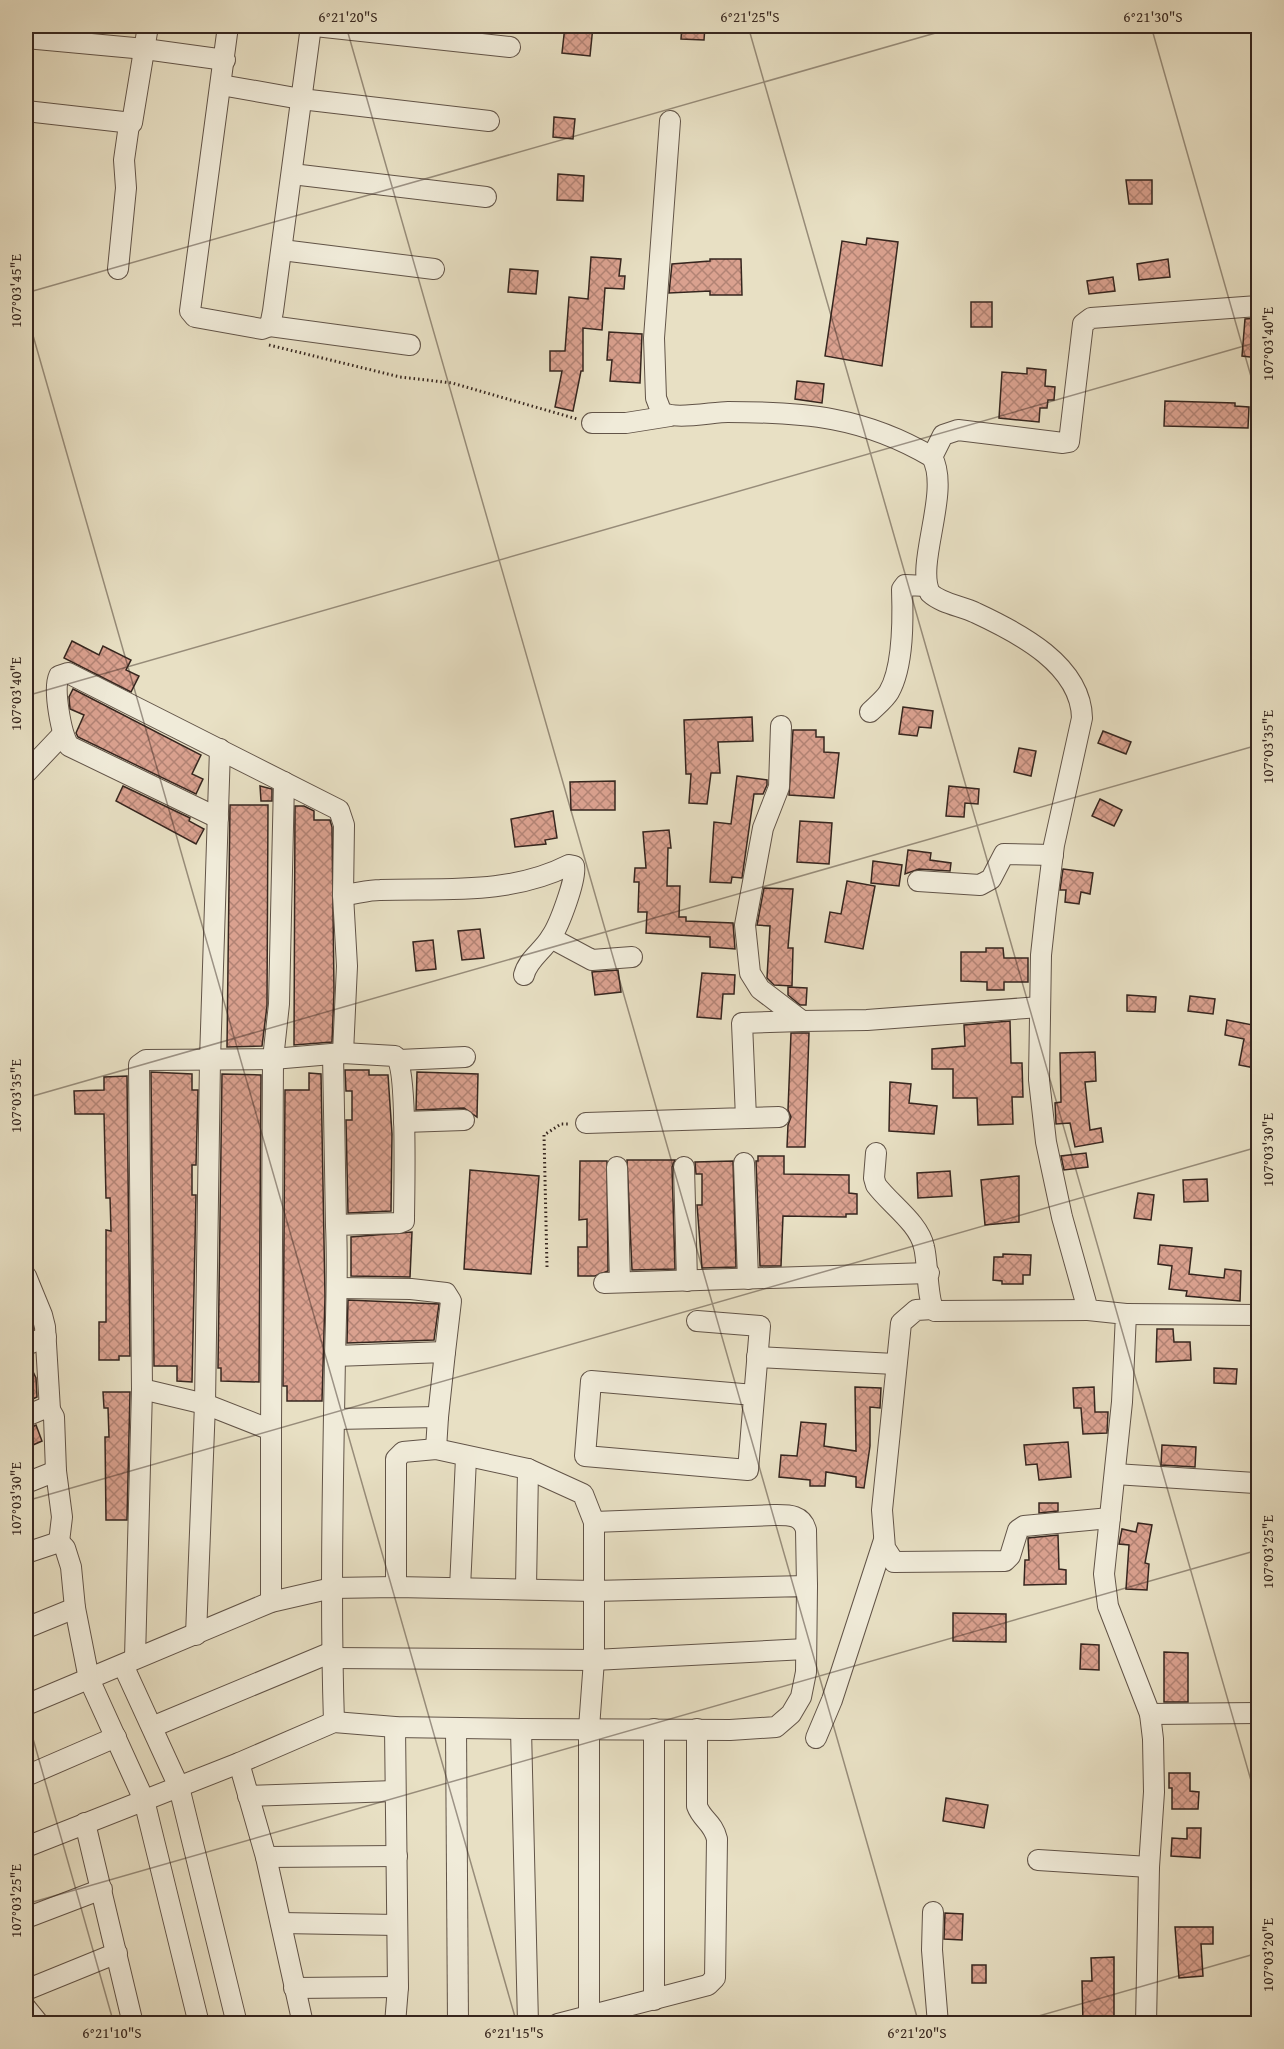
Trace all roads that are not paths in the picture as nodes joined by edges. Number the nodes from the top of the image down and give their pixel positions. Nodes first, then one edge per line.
1 (148, 26) edge
2 (228, 26) edge
3 (313, 26) edge
4 (26, 38) edge
5 (510, 47) dead end
6 (145, 49) junction
7 (225, 60) junction
8 (221, 85) junction
9 (301, 99) junction
10 (26, 111) edge
11 (489, 121) dead end
12 (670, 121) dead end
13 (129, 124) junction
14 (292, 174) junction
15 (486, 197) dead end
16 (282, 250) junction
17 (118, 268) dead end
18 (434, 269) dead end
19 (1258, 306) edge
20 (270, 326) junction
21 (410, 345) dead end
22 (670, 416) junction
23 (592, 423) road end
24 (932, 457) junction
25 (927, 586) junction
26 (870, 712) dead end
27 (781, 726) dead end
28 (63, 734) junction
29 (220, 749) junction
30 (26, 773) edge
31 (284, 782) junction
32 (218, 818) junction
33 (1053, 855) junction
34 (918, 880) dead end
35 (343, 895) junction
36 (551, 938) junction
37 (632, 957) dead end
38 (524, 975) dead end
39 (1040, 1007) junction
40 (802, 1021) junction
41 (338, 1054) junction
42 (465, 1057) dead end
43 (273, 1059) junction
44 (210, 1060) junction
45 (399, 1060) junction
46 (779, 1117) dead end
47 (746, 1118) junction
48 (464, 1120) dead end
49 (404, 1122) junction
50 (586, 1123) road end
51 (876, 1153) dead end
52 (744, 1163) dead end
53 (617, 1167) dead end
54 (684, 1167) dead end
55 (336, 1225) junction
56 (929, 1273) junction
57 (26, 1276) edge
58 (748, 1279) junction
59 (687, 1281) junction
60 (338, 1288) junction
61 (933, 1309) junction
62 (1088, 1310) junction
63 (1126, 1314) junction
64 (1258, 1315) edge
65 (697, 1321) dead end
66 (46, 1337) junction
67 (26, 1345) edge
68 (445, 1352) junction
69 (335, 1356) junction
70 (758, 1357) junction
71 (895, 1364) junction
72 (142, 1389) junction
73 (754, 1395) junction
74 (205, 1404) junction
75 (50, 1410) junction
76 (26, 1416) edge
77 (438, 1417) junction
78 (335, 1419) junction
79 (271, 1430) junction
80 (436, 1449) junction
81 (466, 1458) junction
82 (528, 1469) junction
83 (56, 1471) junction
84 (1114, 1474) junction
85 (1255, 1483) dead end
86 (26, 1484) edge
87 (1110, 1518) junction
88 (594, 1522) junction
89 (884, 1540) junction
90 (59, 1542) junction
91 (26, 1553) edge
92 (807, 1586) junction
93 (396, 1587) junction
94 (333, 1588) junction
95 (460, 1588) junction
96 (526, 1588) junction
97 (593, 1591) junction
98 (271, 1602) junction
99 (75, 1608) junction
100 (26, 1628) edge
101 (196, 1635) junction
102 (806, 1649) junction
103 (332, 1655) junction
104 (594, 1660) junction
105 (126, 1663) junction
106 (91, 1678) junction
107 (26, 1705) edge
108 (1258, 1713) edge
109 (1150, 1714) junction
110 (334, 1722) junction
111 (152, 1727) junction
112 (395, 1727) junction
113 (456, 1728) junction
114 (589, 1728) junction
115 (521, 1729) junction
116 (654, 1729) junction
117 (697, 1729) junction
118 (116, 1737) junction
119 (816, 1738) dead end
120 (239, 1763) junction
121 (26, 1776) edge
122 (176, 1788) junction
123 (396, 1791) junction
124 (248, 1796) junction
125 (146, 1799) junction
126 (85, 1823) junction
127 (26, 1847) edge
128 (397, 1856) junction
129 (266, 1857) junction
130 (1038, 1860) dead end
131 (1149, 1867) junction
132 (102, 1890) junction
133 (933, 1912) dead end
134 (26, 1918) edge
135 (281, 1923) junction
136 (397, 1925) junction
137 (117, 1953) junction
138 (398, 1987) junction
139 (294, 1988) junction
140 (26, 1990) edge
141 (654, 2000) junction
142 (26, 2007) edge
143 (627, 2015) edge
144 (589, 2016) junction
145 (126, 2021) edge
146 (39, 2024) edge
147 (200, 2024) edge
148 (237, 2024) edge
149 (303, 2024) edge
150 (395, 2024) edge
151 (458, 2024) edge
152 (528, 2024) edge
153 (558, 2024) edge
154 (938, 2024) edge
155 (1146, 2024) edge

1 - 6 street
2 - 7 street
3 - 5 street
3 - 9 street
4 - 6 street
6 - 7 street
6 - 13 street
7 - 8 street
8 - 9 street
8 - 20 street
9 - 11 street
9 - 14 street
10 - 13 street
12 - 22 street
13 - 17 street
14 - 15 street
14 - 16 street
16 - 18 street
16 - 20 street
19 - 24 street
20 - 21 street
22 - 23 street
22 - 24 street
24 - 25 street
25 - 26 street
25 - 33 street
27 - 40 street
28 - 29 street
28 - 30 street
28 - 32 street
29 - 31 street
29 - 32 street
31 - 35 street
31 - 43 street
32 - 44 street
33 - 34 street
33 - 39 street
35 - 36 street
35 - 41 street
36 - 37 street
36 - 38 street
39 - 40 street
39 - 62 street
40 - 47 street
41 - 43 street
41 - 45 street
41 - 55 street
42 - 45 street
43 - 44 street
43 - 79 street
44 - 72 street
44 - 74 street
45 - 49 street
46 - 47 street
47 - 50 street
48 - 49 street
49 - 55 street
51 - 56 street
52 - 58 street
53 - 59 street
54 - 59 street
55 - 60 street
56 - 58 street
56 - 61 street
57 - 66 street
58 - 59 street
60 - 68 street
60 - 69 street
61 - 62 street
61 - 71 street
62 - 63 street
63 - 64 street
63 - 84 street
65 - 70 street
66 - 67 street
66 - 75 street
68 - 69 street
68 - 77 street
69 - 78 street
70 - 71 street
70 - 73 street
71 - 89 street
72 - 74 street
72 - 105 street
73 - 73 street
74 - 79 street
74 - 101 street
75 - 76 street
75 - 83 street
77 - 78 street
77 - 80 street
78 - 94 street
79 - 98 street
80 - 81 street
80 - 93 street
81 - 82 street
81 - 95 street
82 - 88 street
82 - 96 street
83 - 86 street
83 - 90 street
84 - 85 street
84 - 87 street
87 - 89 street
87 - 109 street
88 - 92 street
88 - 97 street
89 - 119 street
90 - 91 street
90 - 99 street
92 - 97 street
92 - 102 street
93 - 94 street
93 - 95 street
94 - 98 street
94 - 103 street
95 - 96 street
96 - 97 street
97 - 104 street
98 - 101 street
99 - 100 street
99 - 106 street
101 - 105 street
102 - 104 street
102 - 117 street
103 - 104 street
103 - 110 street
103 - 111 street
104 - 114 street
105 - 106 street
105 - 111 street
106 - 107 street
106 - 118 street
108 - 109 street
109 - 131 street
110 - 112 street
110 - 120 street
111 - 122 street
112 - 113 street
112 - 123 street
113 - 115 street
113 - 151 street
114 - 115 street
114 - 116 street
114 - 144 street
115 - 152 street
116 - 117 street
116 - 141 street
117 - 141 street
118 - 121 street
118 - 125 street
120 - 122 street
120 - 124 street
122 - 125 street
122 - 148 street
123 - 124 street
123 - 128 street
124 - 129 street
125 - 126 street
125 - 147 street
126 - 127 street
126 - 132 street
128 - 129 street
128 - 136 street
129 - 135 street
130 - 131 street
131 - 155 street
132 - 134 street
132 - 137 street
133 - 154 street
135 - 136 street
135 - 139 street
136 - 138 street
137 - 140 street
137 - 145 street
138 - 139 street
138 - 150 street
139 - 149 street
141 - 143 street
142 - 146 street
143 - 144 street
144 - 153 street

